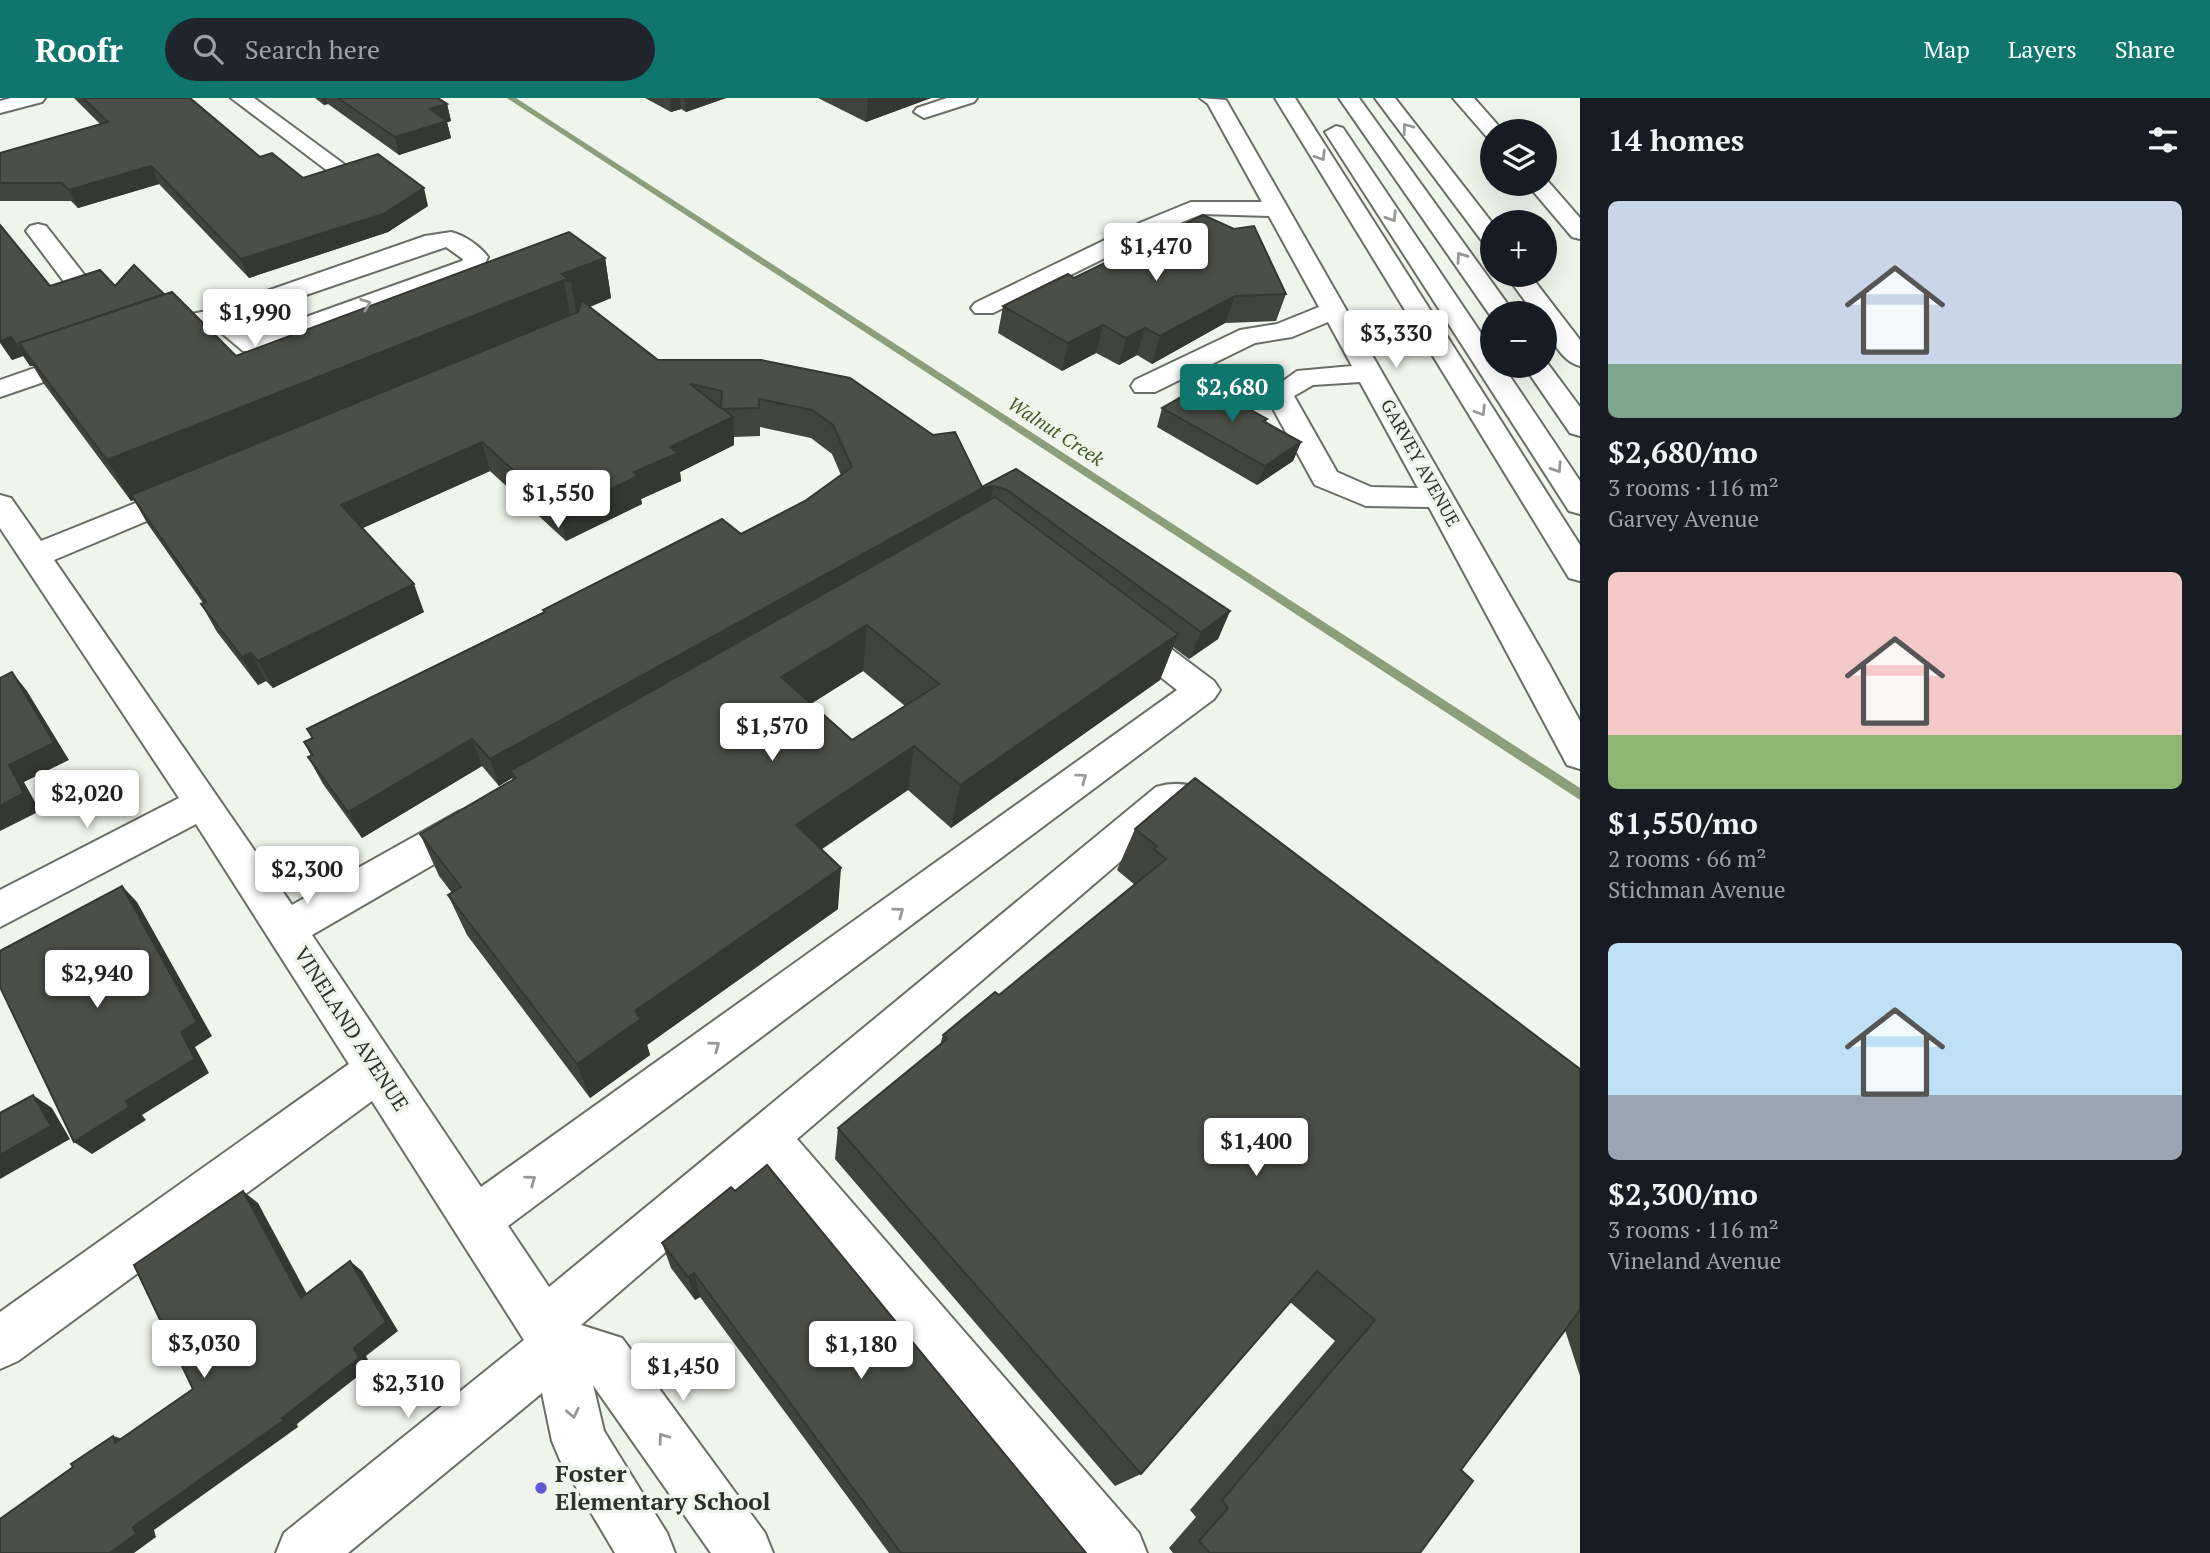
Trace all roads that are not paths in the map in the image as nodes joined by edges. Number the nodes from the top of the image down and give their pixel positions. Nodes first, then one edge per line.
1 (35, 98) edge
2 (241, 98) edge
3 (967, 98) edge
4 (1285, 98) edge
5 (1349, 98) edge
6 (1385, 98) edge
7 (1463, 98) edge
8 (1213, 99) edge
9 (0, 107) edge
10 (1321, 109) dead end
11 (924, 112) dead end
12 (1482, 119) edge
13 (341, 170) edge
14 (1548, 196) edge
15 (1278, 209) junction
16 (1480, 223) edge
17 (38, 231) dead end
18 (1580, 232) edge
19 (76, 282) edge
20 (1527, 287) edge
21 (1493, 301) edge
22 (984, 308) dead end
23 (1334, 310) junction
24 (217, 317) junction
25 (1580, 358) edge
26 (1370, 373) junction
27 (1546, 378) edge
28 (1145, 386) dead end
29 (0, 389) edge
30 (1580, 426) edge
31 (214, 481) edge
32 (1440, 498) junction
33 (1580, 504) edge
34 (0, 505) edge
35 (34, 556) junction
36 (1580, 570) edge
37 (1096, 609) edge
38 (1580, 755) edge
39 (203, 803) junction
40 (504, 805) edge
41 (1251, 849) edge
42 (0, 910) edge
43 (286, 929) junction
44 (378, 1070) junction
45 (765, 1137) junction
46 (476, 1220) junction
47 (550, 1335) junction
48 (0, 1343) edge
49 (304, 1553) edge
50 (647, 1553) edge
51 (745, 1553) edge
52 (1119, 1553) edge

1 - 9 main road
2 - 13 main road
3 - 11 main road
4 -> 36 main road
21 -> 5 main road
16 -> 6 main road
7 - 12 main road
8 - 15 main road, GARVEY AVENUE
10 -> 33 main road
14 - 18 main road
15 - 22 main road
15 - 23 main road, GARVEY AVENUE
17 - 19 main road
20 - 25 main road
23 - 26 main road, GARVEY AVENUE
23 - 28 main road
24 -> 24 main road
24 - 29 main road
26 - 32 main road, GARVEY AVENUE
26 - 32 main road
27 - 30 main road
31 - 35 main road
32 - 38 main road, GARVEY AVENUE
34 - 35 main road, VINELAND AVENUE
35 - 39 main road, VINELAND AVENUE
46 -> 37 main road
39 - 42 main road
39 - 43 main road, VINELAND AVENUE
40 - 43 main road
41 - 45 main road
43 - 44 main road, VINELAND AVENUE
44 - 46 main road, VINELAND AVENUE
44 - 48 main road
45 - 47 main road
45 - 52 main road
46 - 47 main road, VINELAND AVENUE
47 - 49 main road
47 -> 50 main road, VINELAND AVENUE
51 -> 47 main road

